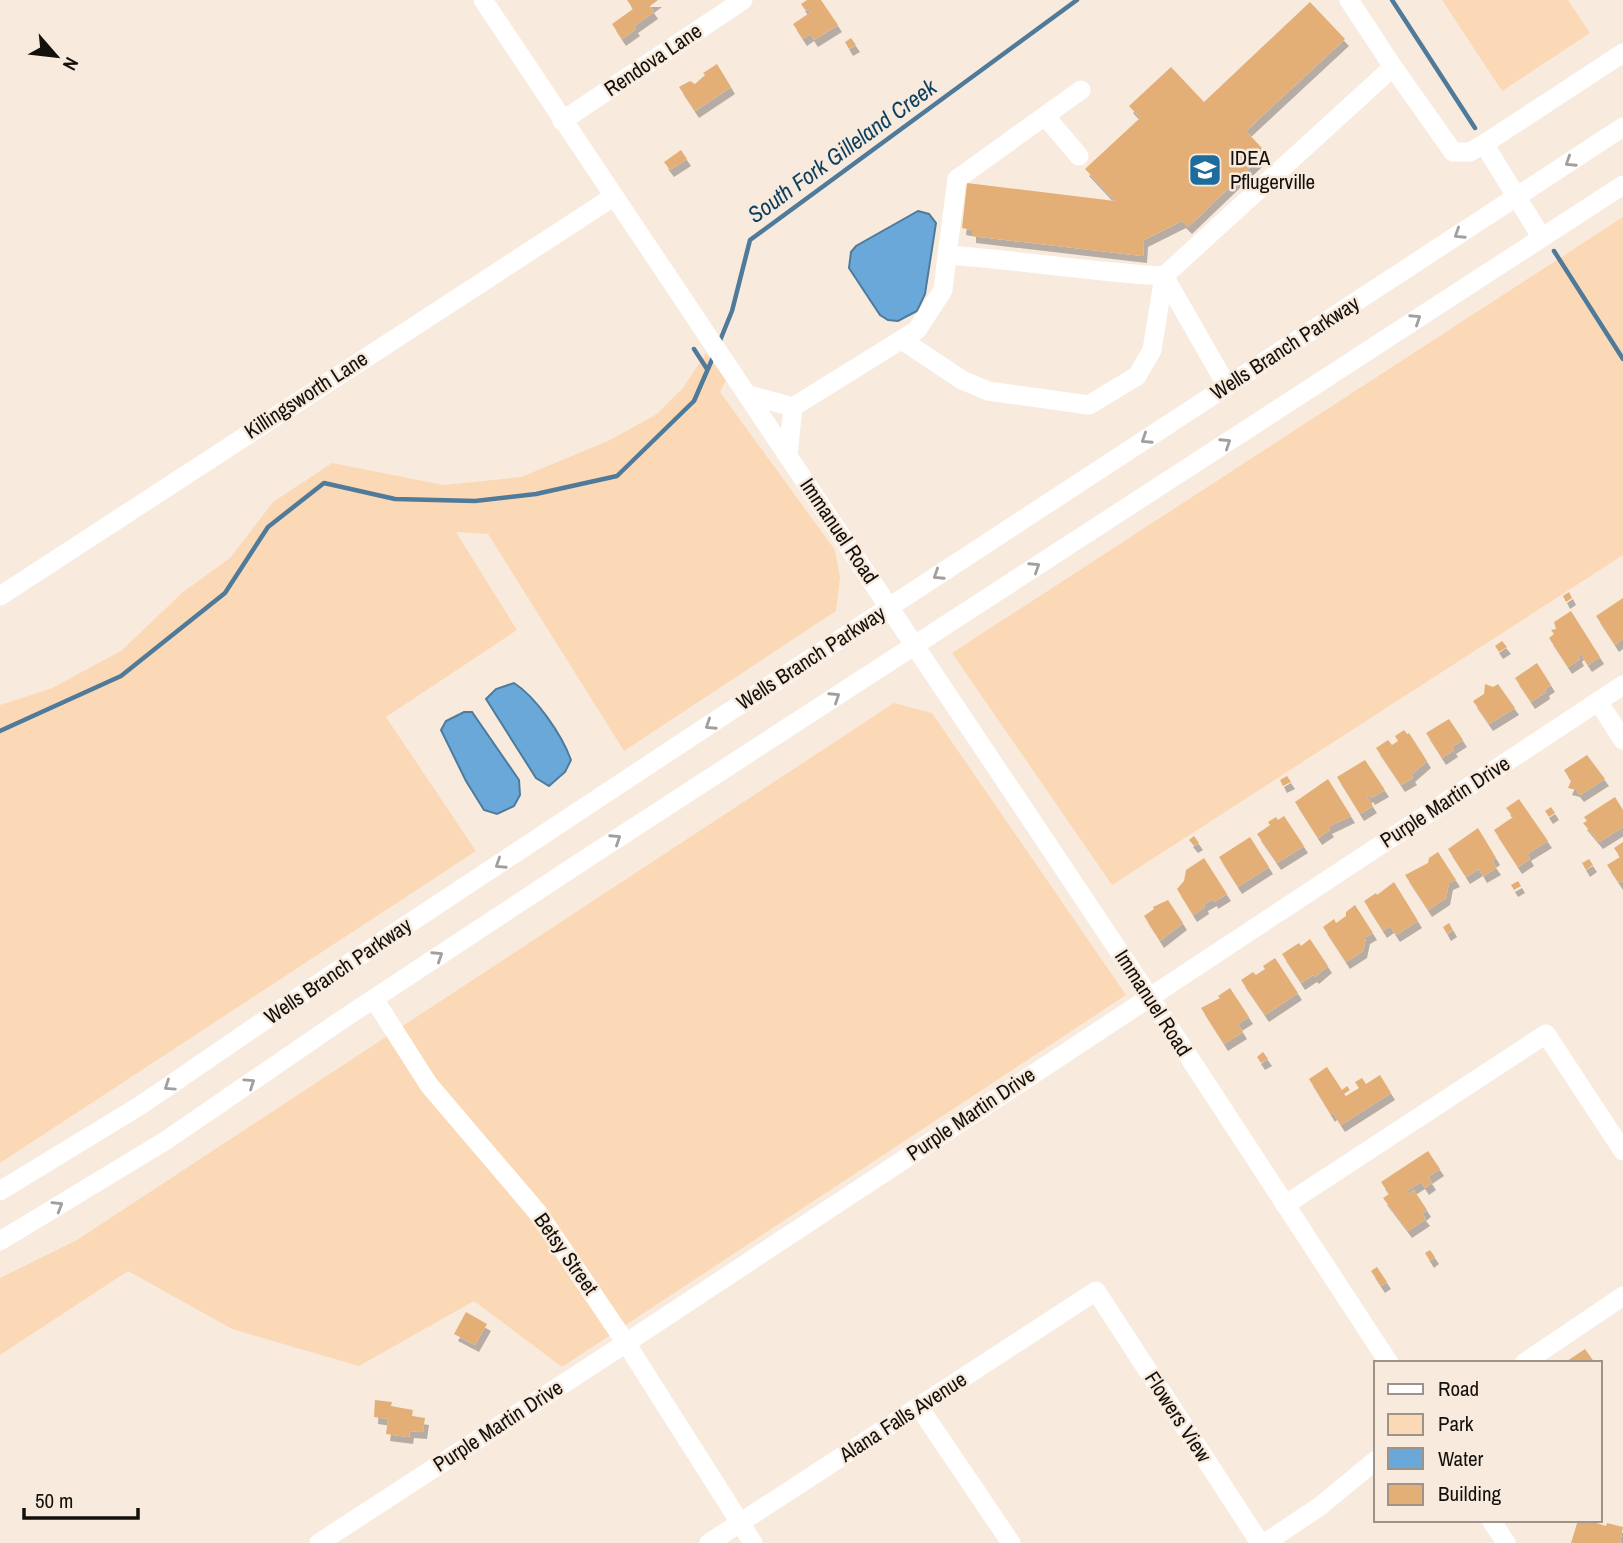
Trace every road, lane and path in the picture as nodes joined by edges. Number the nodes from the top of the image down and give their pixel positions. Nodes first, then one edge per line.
1 (483, 0) edge
2 (743, 0) edge
3 (1349, 0) edge
4 (1623, 53) edge
5 (1393, 66) junction
6 (1081, 90) dead end
7 (1045, 116) junction
8 (562, 121) junction
9 (1623, 127) edge
10 (1483, 144) junction
11 (1079, 156) dead end
12 (1623, 185) edge
13 (613, 197) junction
14 (1516, 197) junction
15 (1542, 238) junction
16 (947, 255) junction
17 (1164, 276) junction
18 (902, 340) junction
19 (1227, 386) junction
20 (749, 395) junction
21 (793, 407) junction
22 (788, 455) junction
23 (0, 596) edge
24 (890, 606) junction
25 (915, 645) junction
26 (1623, 685) edge
27 (1598, 701) junction
28 (1623, 740) edge
29 (1149, 996) junction
30 (374, 999) junction
31 (1623, 1151) edge
32 (0, 1191) edge
33 (1285, 1205) junction
34 (0, 1241) edge
35 (1096, 1291) joint
36 (1623, 1296) edge
37 (626, 1343) junction
38 (1388, 1361) edge
39 (1527, 1361) edge
40 (919, 1407) junction
41 (1374, 1462) edge
42 (1493, 1522) edge
43 (740, 1523) junction
44 (319, 1543) edge
45 (709, 1543) edge
46 (753, 1543) edge
47 (1011, 1543) edge
48 (1263, 1543) edge
49 (1506, 1543) edge

1 - 8 street, Immanuel Road
2 - 8 street, Rendova Lane
3 - 5 street
4 - 10 street
5 - 10 street
5 - 17 street
6 - 7 street
7 - 11 street
7 - 16 street
8 - 13 street, Immanuel Road
9 -> 14 street, Wells Branch Parkway
10 - 14 street
12 - 15 street, Wells Branch Parkway
13 - 20 street, Immanuel Road
13 - 23 street, Killingsworth Lane
14 - 15 street
14 -> 19 street, Wells Branch Parkway
25 -> 15 street, Wells Branch Parkway
16 - 17 street
16 - 18 street
17 - 18 street
17 - 19 street
18 - 21 street
19 -> 24 street, Wells Branch Parkway
20 - 21 street
20 - 22 street, Immanuel Road
21 - 22 street
22 - 24 street, Immanuel Road
24 - 25 street, Immanuel Road
24 -> 32 street, Wells Branch Parkway
25 - 29 street, Immanuel Road
30 -> 25 street, Wells Branch Parkway
26 - 27 street, Purple Martin Drive
27 - 28 street
27 - 29 street, Purple Martin Drive
29 - 33 street, Immanuel Road
29 - 37 street, Purple Martin Drive
34 -> 30 street, Wells Branch Parkway
30 - 37 street, Betsy Street
31 - 33 street
33 - 38 street, Immanuel Road
35 - 40 street, Alana Falls Avenue
35 - 48 street, Flowers View
36 - 39 street
37 - 43 street, Betsy Street
37 - 44 street, Purple Martin Drive
40 - 43 street, Alana Falls Avenue
40 - 47 street
41 - 48 street
42 - 49 street
43 - 45 street, Alana Falls Avenue
43 - 46 street, Betsy Street

